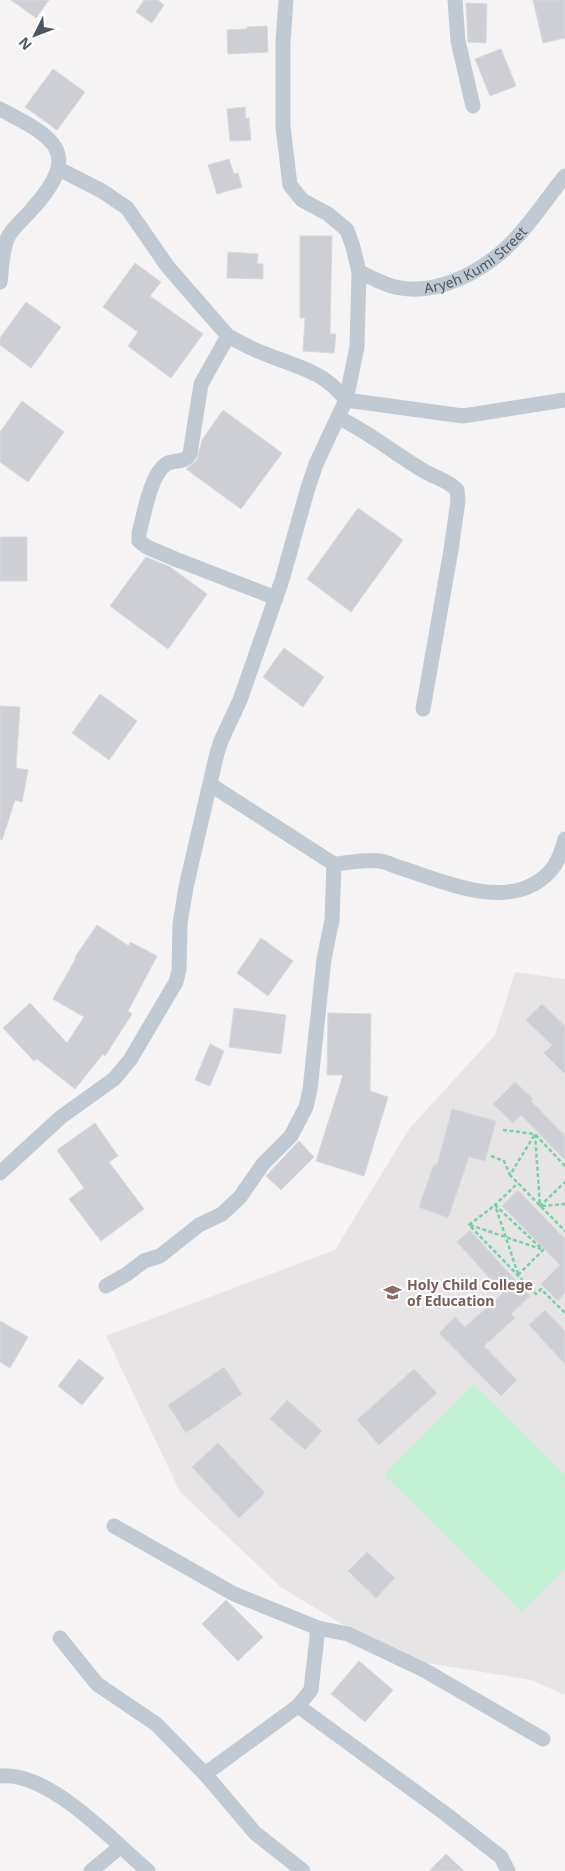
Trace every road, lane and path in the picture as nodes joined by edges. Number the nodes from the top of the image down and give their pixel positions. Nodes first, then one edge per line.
1 (286, 0) edge
2 (455, 0) edge
3 (473, 106) dead end
4 (0, 109) edge
5 (59, 169) junction
6 (565, 176) edge
7 (359, 272) junction
8 (0, 282) edge
9 (228, 336) junction
10 (346, 400) junction
11 (565, 400) edge
12 (338, 418) junction
13 (276, 598) junction
14 (422, 709) dead end
15 (211, 785) junction
16 (565, 840) edge
17 (334, 864) junction
18 (503, 1130) dead end
19 (535, 1134) junction
20 (492, 1156) dead end
21 (565, 1166) edge
22 (0, 1173) edge
23 (510, 1175) junction
24 (565, 1182) edge
25 (518, 1183) junction
26 (565, 1204) edge
27 (495, 1205) junction
28 (540, 1206) junction
29 (469, 1225) junction
30 (565, 1231) edge
31 (506, 1238) junction
32 (543, 1250) junction
33 (518, 1275) junction
34 (106, 1286) dead end
35 (565, 1313) edge
36 (114, 1526) dead end
37 (318, 1628) junction
38 (60, 1638) dead end
39 (298, 1706) junction
40 (543, 1739) dead end
41 (205, 1774) junction
42 (0, 1776) edge
43 (120, 1847) junction
44 (91, 1871) edge
45 (148, 1871) edge
46 (303, 1871) edge
47 (508, 1871) edge

1 - 7 street
2 - 3 street
4 - 5 street
5 - 8 street
5 - 9 street
6 - 7 street, Aryeh Kumi Street
7 - 10 street
9 - 10 street
9 - 13 street
10 - 11 street
10 - 12 street
12 - 13 street
12 - 14 street
13 - 15 street
15 - 17 street
15 - 22 street
16 - 17 street
17 - 34 street
18 - 19 path
19 - 21 path
19 - 23 path
19 - 28 path
20 - 23 path
23 - 25 path
24 - 28 path
25 - 27 path
25 - 28 path
26 - 28 path
27 - 29 path
27 - 31 path
27 - 32 path
28 - 30 path
29 - 31 path
29 - 33 path
31 - 32 path
31 - 33 path
32 - 33 path
33 - 35 path
36 - 37 street
37 - 39 street
37 - 40 street
38 - 41 street
39 - 41 street
39 - 47 street
41 - 46 street
42 - 43 street
43 - 44 street
43 - 45 street

